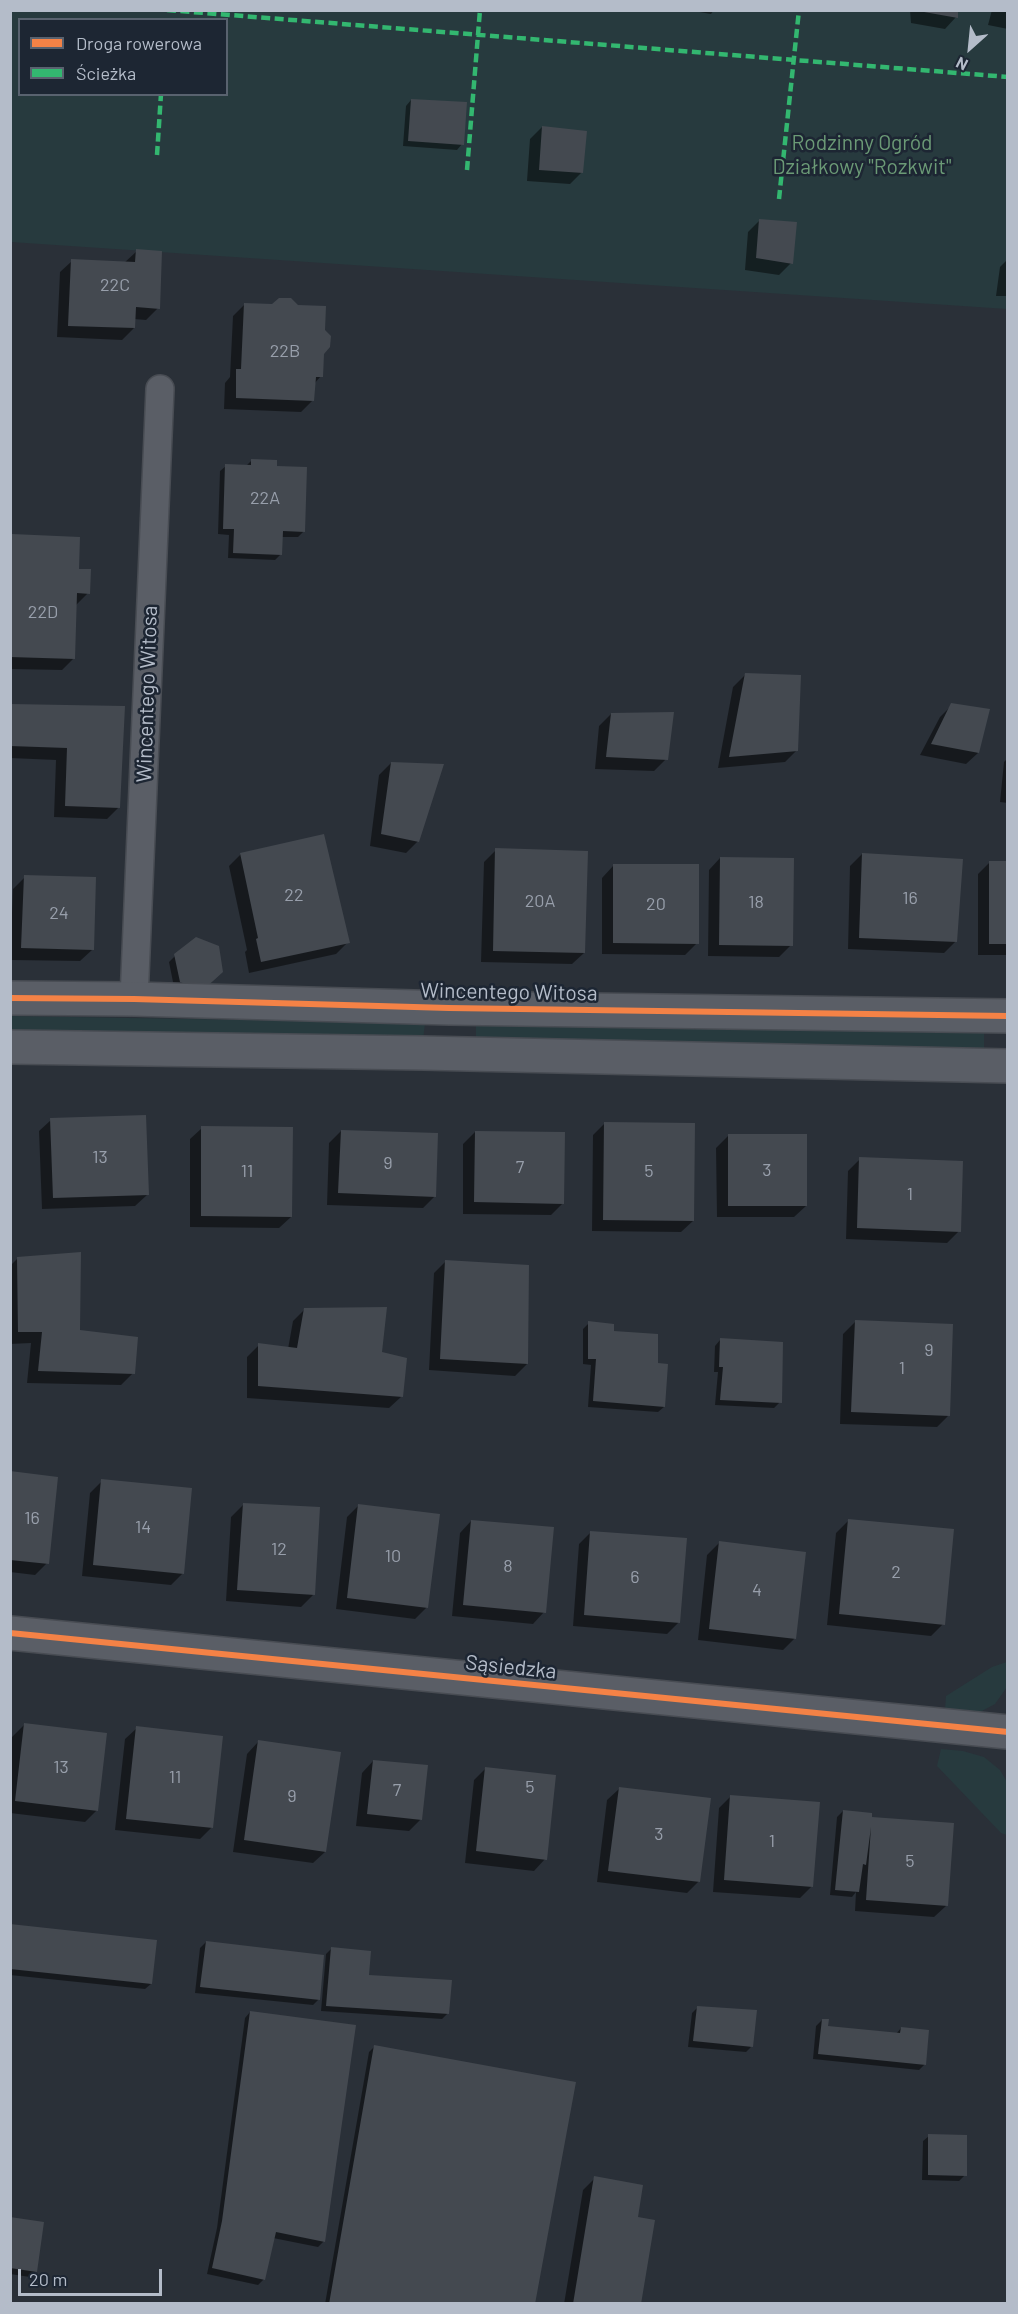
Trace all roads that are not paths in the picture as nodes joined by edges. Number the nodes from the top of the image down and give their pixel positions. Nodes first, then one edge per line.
1 (160, 388) dead end
2 (10, 998) edge
3 (134, 999) junction
4 (449, 1008) junction
5 (1008, 1016) edge
6 (10, 1047) edge
7 (448, 1053) junction
8 (1008, 1066) edge
9 (10, 1633) edge
10 (1008, 1732) edge

1 - 3 lane, Wincentego Witosa
2 - 3 street, Wincentego Witosa
3 - 4 street, Wincentego Witosa
4 - 5 street, Wincentego Witosa
4 - 7 street, Wincentego Witosa
6 - 7 street
7 - 8 street
9 - 10 street, Sąsiedzka

